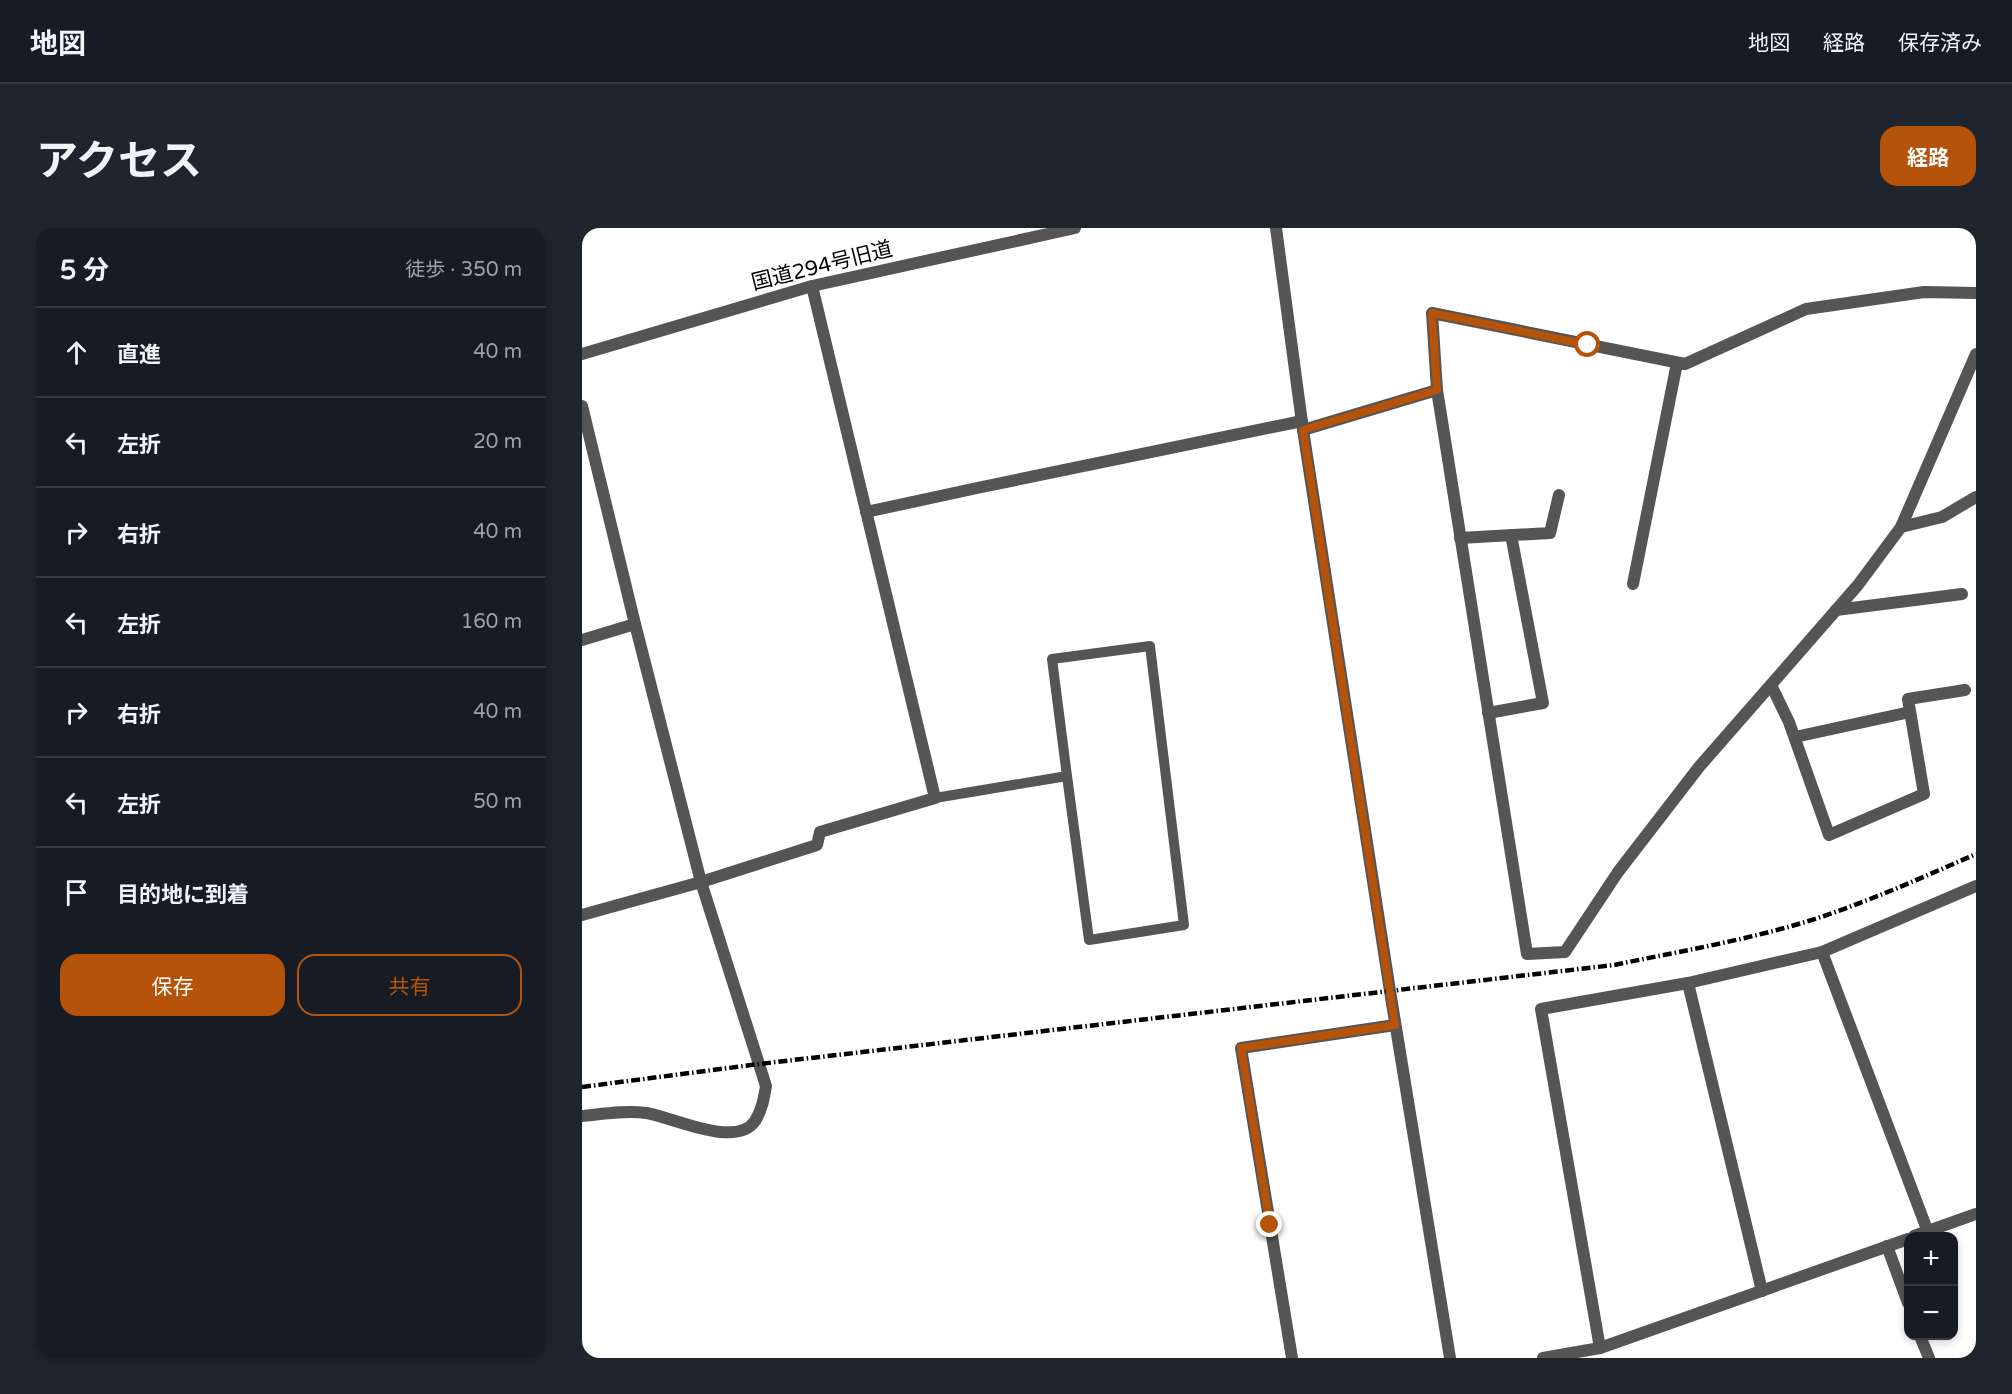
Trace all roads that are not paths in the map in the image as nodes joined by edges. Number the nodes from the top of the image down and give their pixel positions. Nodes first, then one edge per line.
1 (1075, 228) edge
2 (1276, 228) edge
3 (812, 286) junction
4 (1976, 293) edge
5 (582, 354) edge
6 (1976, 354) edge
7 (1677, 363) junction
8 (1437, 390) junction
9 (582, 406) edge
10 (1302, 426) junction
11 (1559, 495) dead end
12 (1976, 497) edge
13 (866, 512) junction
14 (1901, 527) junction
15 (1511, 535) junction
16 (1460, 538) junction
17 (1633, 584) dead end
18 (1962, 594) dead end
19 (1836, 610) junction
20 (635, 624) junction
21 (582, 640) edge
22 (1771, 685) junction
23 (1965, 690) dead end
24 (1910, 712) junction
25 (1488, 713) junction
26 (1795, 737) junction
27 (1066, 776) junction
28 (935, 798) junction
29 (701, 882) junction
30 (1976, 886) edge
31 (582, 915) edge
32 (1822, 952) junction
33 (1688, 983) junction
34 (1395, 1025) junction
35 (582, 1116) edge
36 (1976, 1214) edge
37 (1928, 1232) joint
38 (1904, 1240) edge
39 (1887, 1246) junction
40 (1762, 1291) junction
41 (1904, 1292) edge
42 (1922, 1340) edge
43 (1600, 1348) junction
44 (1576, 1356) edge
45 (1292, 1358) edge
46 (1450, 1358) edge
47 (1543, 1358) edge
48 (1929, 1358) edge

1 - 3 street, 国道294号旧道
2 - 10 street
3 - 5 street, 国道294号旧道
3 - 13 street
4 - 7 street
6 - 14 street
7 - 8 street
7 - 17 street
8 - 10 street
8 - 16 street
9 - 20 street
10 - 13 street
10 - 34 street
11 - 15 street
12 - 14 street
13 - 28 street
14 - 19 street
15 - 16 street
15 - 25 street
16 - 25 street
18 - 19 street
19 - 22 street
20 - 21 street
20 - 29 street
22 - 25 street
22 - 26 street
23 - 24 street
24 - 26 street
24 - 26 street
27 - 27 lane
27 - 28 lane
28 - 29 street
29 - 31 street
29 - 35 street
30 - 32 street
32 - 33 street
32 - 37 street
33 - 40 street
33 - 43 street
34 - 45 street
34 - 46 street
36 - 37 street
38 - 39 street
39 - 40 street
39 - 41 street
40 - 43 street
42 - 48 street
43 - 44 street
44 - 47 street

